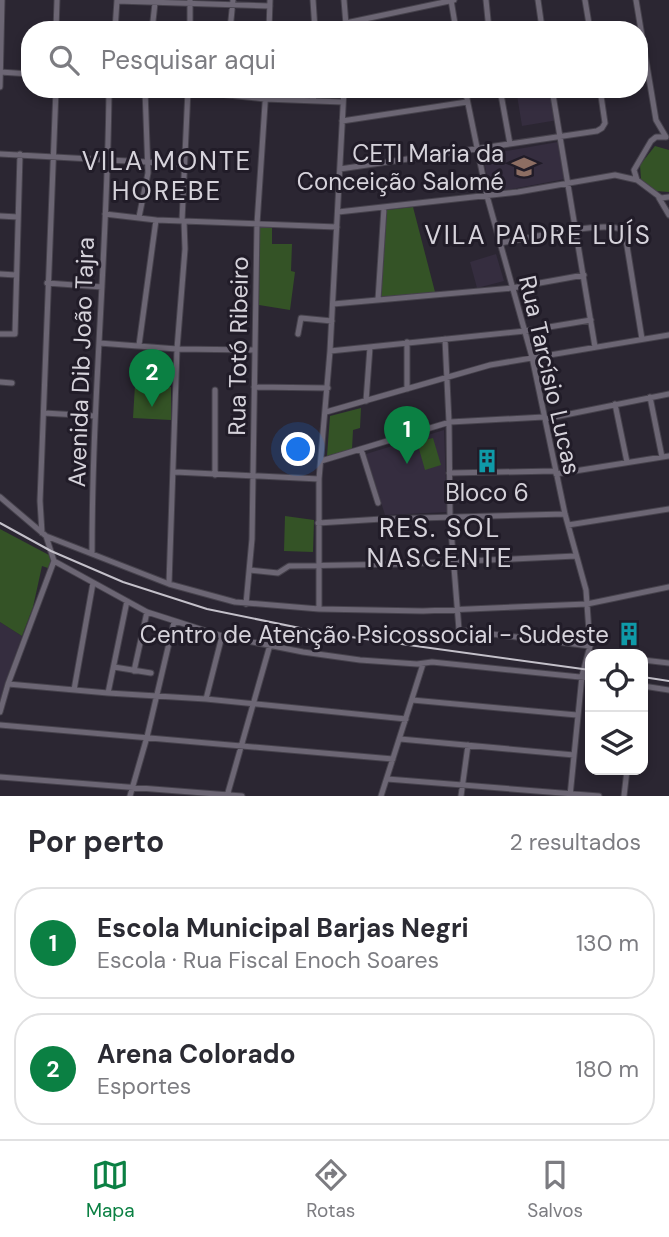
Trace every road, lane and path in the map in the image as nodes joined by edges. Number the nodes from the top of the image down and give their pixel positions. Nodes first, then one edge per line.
1 (2, 0) edge
2 (57, 0) edge
3 (313, 0) edge
4 (344, 0) edge
5 (452, 0) edge
6 (486, 0) edge
7 (538, 0) edge
8 (585, 0) edge
9 (636, 0) edge
10 (117, 1) edge
11 (155, 2) edge
12 (191, 2) edge
13 (233, 2) edge
14 (270, 3) edge
15 (57, 21) edge
16 (116, 21) edge
17 (153, 21) edge
18 (190, 21) edge
19 (231, 21) edge
20 (269, 21) edge
21 (314, 21) edge
22 (346, 21) edge
23 (370, 21) edge
24 (455, 21) edge
25 (488, 21) edge
26 (541, 21) edge
27 (588, 21) edge
28 (640, 21) edge
29 (0, 72) edge
30 (648, 72) edge
31 (21, 73) edge
32 (0, 87) edge
33 (55, 98) edge
34 (109, 98) edge
35 (145, 98) edge
36 (188, 98) edge
37 (259, 98) edge
38 (343, 98) edge
39 (466, 98) edge
40 (502, 98) edge
41 (554, 98) edge
42 (602, 98) edge
43 (265, 99) junction
44 (283, 99) joint
45 (313, 100) joint
46 (343, 102) junction
47 (467, 102) junction
48 (656, 120) junction
49 (342, 121) junction
50 (560, 136) junction
51 (667, 138) edge
52 (651, 141) junction
53 (510, 144) junction
54 (476, 149) junction
55 (0, 154) edge
56 (19, 154) junction
57 (54, 155) junction
58 (108, 159) junction
59 (148, 163) junction
60 (183, 164) junction
61 (340, 169) junction
62 (636, 180) junction
63 (568, 185) junction
64 (657, 195) junction
65 (487, 196) junction
66 (669, 197) edge
67 (384, 208) junction
68 (338, 212) junction
69 (105, 214) junction
70 (669, 215) edge
71 (0, 216) edge
72 (18, 217) junction
73 (139, 217) junction
74 (156, 220) junction
75 (183, 221) junction
76 (257, 224) junction
77 (337, 227) junction
78 (577, 230) junction
79 (500, 243) junction
80 (0, 274) edge
81 (16, 275) junction
82 (584, 275) junction
83 (47, 283) junction
84 (102, 287) junction
85 (512, 288) junction
86 (378, 300) junction
87 (332, 304) junction
88 (591, 320) junction
89 (332, 321) junction
90 (525, 331) junction
91 (0, 334) edge
92 (298, 334) dead end
93 (669, 335) edge
94 (642, 339) junction
95 (445, 340) junction
96 (407, 342) junction
97 (99, 343) junction
98 (139, 345) junction
99 (370, 346) junction
100 (595, 347) junction
101 (177, 349) junction
102 (254, 350) junction
103 (330, 351) junction
104 (532, 357) junction
105 (447, 377) junction
106 (0, 382) edge
107 (12, 383) dead end
108 (254, 387) junction
109 (328, 388) junction
110 (407, 389) junction
111 (215, 390) dead end
112 (669, 394) edge
113 (650, 397) junction
114 (366, 401) junction
115 (615, 404) junction
116 (326, 412) junction
117 (44, 413) junction
118 (95, 416) junction
119 (544, 418) junction
120 (449, 422) junction
121 (361, 449) junction
122 (669, 456) edge
123 (662, 457) junction
124 (321, 461) junction
125 (627, 462) junction
126 (175, 472) junction
127 (556, 472) junction
128 (449, 473) junction
129 (215, 475) junction
130 (253, 477) junction
131 (319, 479) junction
132 (0, 497) edge
133 (378, 503) dead end
134 (669, 509) edge
135 (565, 514) junction
136 (450, 517) junction
137 (318, 523) junction
138 (568, 525) junction
139 (44, 534) junction
140 (92, 553) junction
141 (576, 556) junction
142 (54, 561) junction
143 (454, 562) junction
144 (318, 566) junction
145 (250, 570) junction
146 (93, 583) junction
147 (169, 583) junction
148 (669, 587) edge
149 (127, 601) junction
150 (246, 604) junction
151 (587, 604) junction
152 (319, 609) junction
153 (458, 610) junction
154 (147, 612) junction
155 (174, 622) junction
156 (222, 636) junction
157 (270, 645) junction
158 (589, 649) joint
159 (648, 661) edge
160 (585, 662) edge
161 (669, 663) edge
162 (423, 664) junction
163 (114, 667) junction
164 (134, 671) junction
165 (151, 673) dead end
166 (582, 676) junction
167 (585, 677) edge
168 (8, 684) junction
169 (648, 687) edge
170 (74, 690) junction
171 (669, 690) edge
172 (108, 693) junction
173 (157, 696) junction
174 (206, 699) junction
175 (412, 700) junction
176 (252, 705) junction
177 (0, 712) edge
178 (578, 715) junction
179 (406, 719) junction
180 (0, 725) edge
181 (147, 737) junction
182 (400, 738) junction
183 (468, 745) junction
184 (240, 746) junction
185 (574, 755) junction
186 (393, 759) junction
187 (626, 775) edge
188 (0, 777) edge
189 (387, 779) junction
190 (462, 786) junction
191 (132, 788) junction
192 (514, 793) edge
193 (227, 795) edge
194 (570, 795) edge
195 (130, 796) edge
196 (242, 796) edge
197 (381, 796) edge
198 (461, 796) edge
199 (599, 796) edge
200 (624, 796) edge

1 - 29 street
2 - 15 street
3 - 21 street
4 - 22 street
5 - 23 street
5 - 24 street
6 - 25 street
7 - 26 street
8 - 27 street
9 - 28 street
10 - 11 street
10 - 16 street
11 - 12 street
11 - 17 street
12 - 13 street
12 - 18 street
13 - 14 street
13 - 19 street
14 - 20 street
29 - 31 street
29 - 32 street
30 - 48 street
33 - 57 street
34 - 58 street, Avenida Dib João Tajra
35 - 59 street
36 - 60 street
37 - 43 street
38 - 46 street
39 - 47 street, Rua Tarcísio Lucas
40 - 53 street
41 - 50 street
42 - 50 street
43 - 44 street
43 - 76 street, Rua Totó Ribeiro
44 - 45 street
45 - 46 street
46 - 49 street
47 - 49 street
47 - 54 street, Rua Tarcísio Lucas
48 - 51 street
48 - 52 street
49 - 61 street
50 - 53 street
50 - 63 street
51 - 52 street
52 - 62 street
53 - 54 street
54 - 61 street
54 - 65 street, Rua Tarcísio Lucas
55 - 56 street
56 - 57 street
56 - 72 street
57 - 58 street
57 - 83 street
58 - 59 street
58 - 69 street, Avenida Dib João Tajra
59 - 60 street
59 - 73 street
60 - 75 street
61 - 68 street
62 - 63 street
62 - 64 street
63 - 65 street
63 - 78 street
64 - 66 street
64 - 70 street
65 - 67 street
65 - 79 street, Rua Tarcísio Lucas
67 - 68 street
67 - 86 street
68 - 77 street
69 - 73 street
69 - 84 street, Avenida Dib João Tajra
71 - 72 street
72 - 81 street
73 - 74 street
74 - 75 street
74 - 98 street
75 - 76 street
75 - 101 street
76 - 77 street
76 - 102 street, Rua Totó Ribeiro
77 - 87 street
78 - 79 street
78 - 82 street
78 - 94 street
79 - 85 street, Rua Tarcísio Lucas
80 - 81 street
81 - 91 street
82 - 85 street
82 - 88 street
83 - 84 street
83 - 117 street
84 - 97 street, Avenida Dib João Tajra
85 - 86 street
85 - 90 street, Rua Tarcísio Lucas
86 - 87 street
87 - 89 street
88 - 90 street
88 - 100 street
89 - 92 street
89 - 103 street
90 - 95 street
90 - 104 street, Rua Tarcísio Lucas
93 - 94 street
94 - 100 street
95 - 96 street
95 - 105 street
96 - 99 street
96 - 110 street
97 - 98 street
97 - 118 street, Avenida Dib João Tajra
98 - 101 street
99 - 103 street
99 - 114 street
100 - 104 street
101 - 102 street
101 - 126 street
102 - 108 street, Rua Totó Ribeiro
103 - 109 street
104 - 105 street
104 - 119 street, Rua Tarcísio Lucas
105 - 110 street
105 - 120 street
106 - 107 street
108 - 109 street
108 - 130 street, Rua Totó Ribeiro
109 - 116 street
110 - 114 street
111 - 129 street
112 - 113 street
113 - 115 street
113 - 123 street
114 - 116 street
115 - 119 street
115 - 125 street
116 - 124 street
117 - 118 street
117 - 139 street
118 - 140 street, Avenida Dib João Tajra
119 - 120 street
119 - 127 street, Rua Tarcísio Lucas
120 - 121 street
120 - 128 street
121 - 124 street
121 - 133 street
122 - 123 street
123 - 125 street
124 - 131 street
125 - 127 street
126 - 129 street
126 - 147 street
127 - 128 street
127 - 135 street, Rua Tarcísio Lucas
128 - 136 street
129 - 130 street
130 - 131 street
130 - 145 street, Rua Totó Ribeiro
131 - 137 street
132 - 139 street
134 - 138 street
135 - 136 street
135 - 138 street, Rua Tarcísio Lucas
136 - 137 street
136 - 143 street
137 - 144 street
138 - 141 street, Rua Tarcísio Lucas
139 - 140 street
139 - 142 street
140 - 147 street
141 - 143 street
141 - 151 street, Rua Tarcísio Lucas
142 - 146 street
142 - 168 street
143 - 144 street
143 - 153 street
144 - 145 street
144 - 152 street
145 - 150 street, Rua Totó Ribeiro
146 - 149 street
146 - 170 street
147 - 150 street
148 - 151 street
149 - 154 street
149 - 163 street
150 - 152 street
151 - 153 street
151 - 158 street, Rua Tarcísio Lucas
152 - 153 street
153 - 158 street
154 - 155 street
154 - 164 street
155 - 156 street
155 - 173 street
156 - 157 street
156 - 174 street
157 - 162 street
157 - 176 street
159 - 161 street
160 - 166 street, Rua Tarcísio Lucas
162 - 166 street
162 - 175 street
163 - 164 street
163 - 172 street
164 - 165 street
166 - 167 street
166 - 178 street, Rua Tarcísio Lucas
168 - 170 street
168 - 177 street
169 - 171 street
170 - 172 street
172 - 173 street
173 - 174 street
173 - 181 street
174 - 176 street
175 - 178 street
175 - 179 street
176 - 179 street
176 - 184 street
178 - 185 street, Rua Tarcísio Lucas
179 - 182 street
180 - 181 street
181 - 184 street
181 - 191 street
182 - 183 street
182 - 186 street
183 - 185 street
183 - 190 street
184 - 186 street
184 - 193 street
185 - 194 street, Rua Tarcísio Lucas
186 - 189 street
187 - 200 street
188 - 191 street
189 - 190 street
189 - 197 street
190 - 192 street
190 - 198 street
191 - 193 street
191 - 195 street
192 - 194 street
193 - 196 street
194 - 199 street

